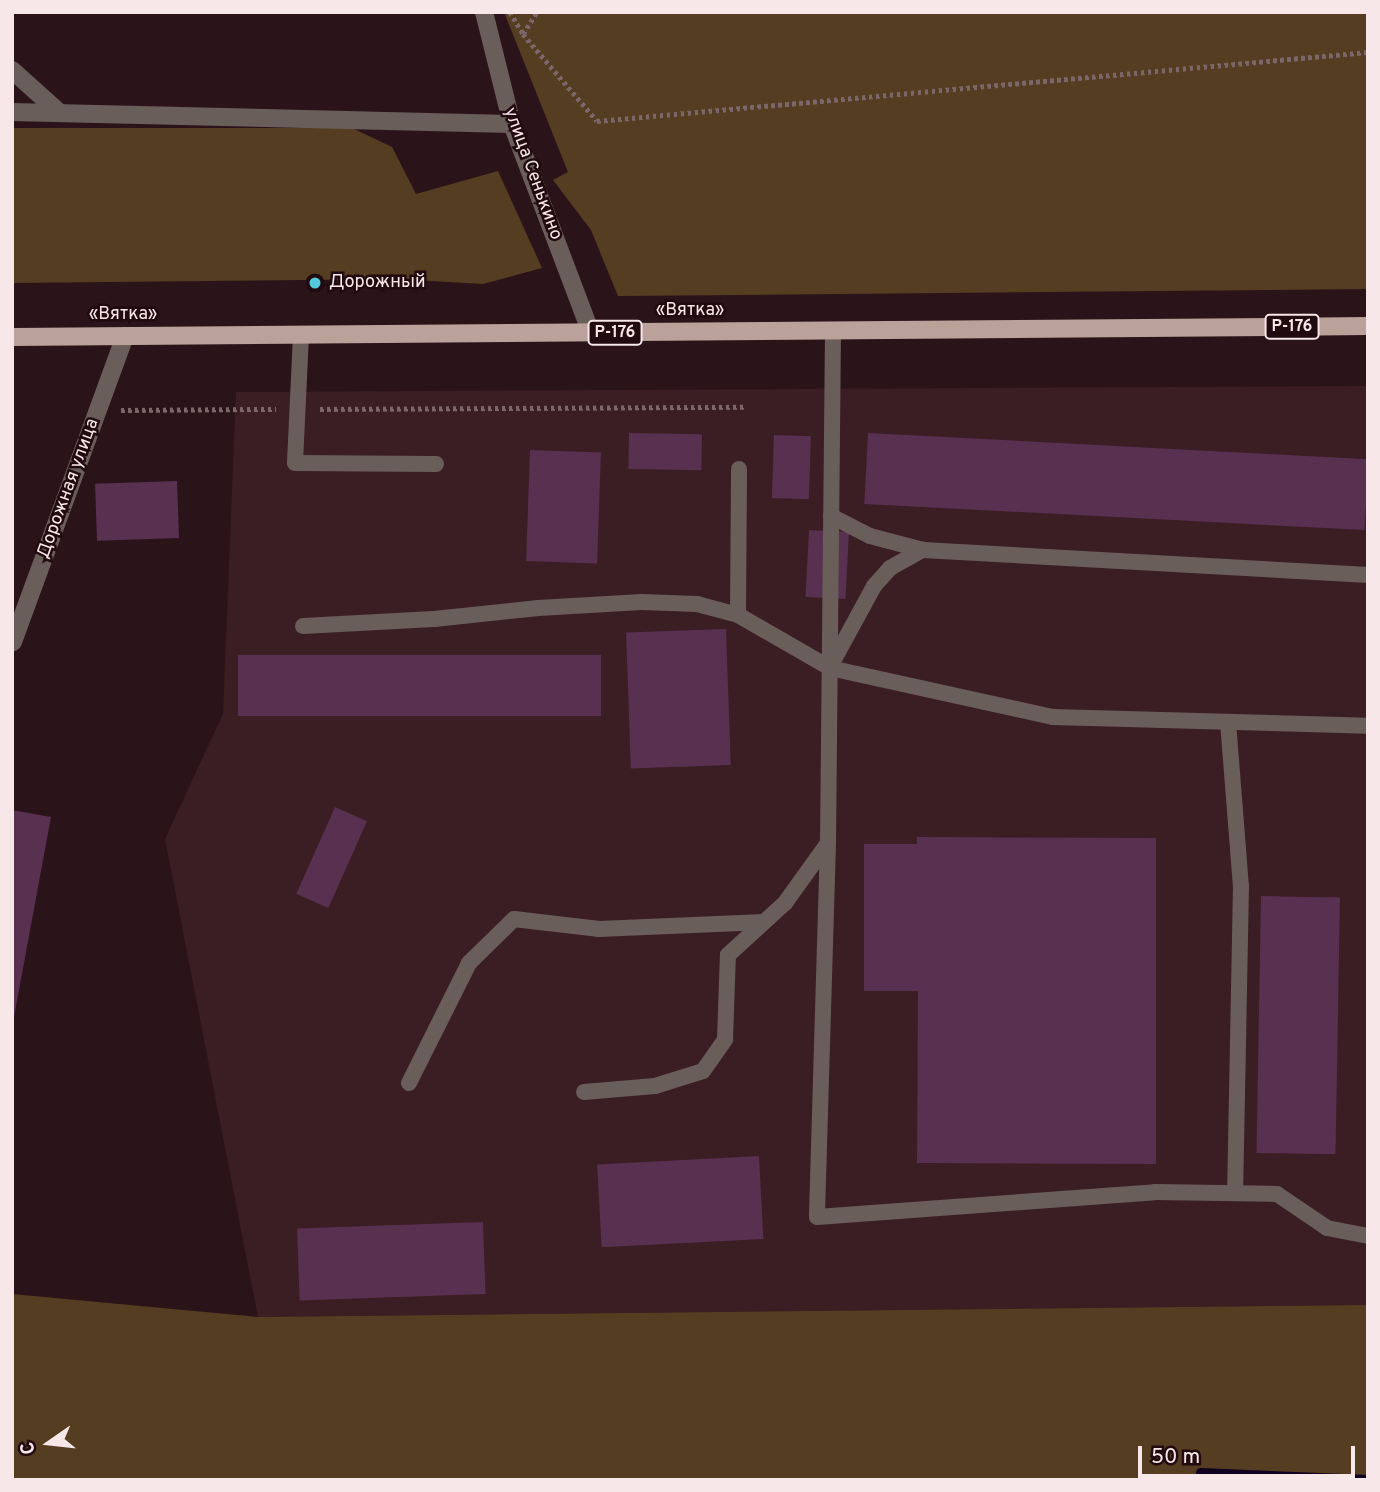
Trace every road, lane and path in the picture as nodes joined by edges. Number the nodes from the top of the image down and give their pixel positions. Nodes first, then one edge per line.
1 (484, 12) edge
2 (510, 12) edge
3 (537, 12) edge
4 (523, 34) junction
5 (1368, 52) edge
6 (12, 71) edge
7 (12, 112) edge
8 (60, 113) junction
9 (512, 124) junction
10 (1368, 326) edge
11 (832, 331) junction
12 (590, 333) junction
13 (301, 335) junction
14 (125, 336) junction
15 (12, 337) edge
16 (747, 407) dead end
17 (297, 409) junction
18 (99, 410) junction
19 (436, 464) dead end
20 (739, 469) dead end
21 (831, 516) junction
22 (923, 550) junction
23 (1368, 575) edge
24 (738, 615) junction
25 (303, 626) dead end
26 (12, 642) edge
27 (830, 668) junction
28 (1228, 722) junction
29 (1368, 726) edge
30 (828, 843) junction
31 (764, 922) junction
32 (409, 1083) dead end
33 (584, 1092) dead end
34 (1235, 1194) junction
35 (1368, 1236) edge

1 - 9 street, улица Сенькино
2 - 4 path
3 - 4 path
4 - 5 path
6 - 8 street
7 - 8 street
8 - 9 street
9 - 12 street, улица Сенькино
10 - 11 main road, «Вятка» / Р-176
11 - 12 main road, «Вятка» / Р-176
11 - 21 lane
12 - 13 main road, «Вятка» / Р-176
13 - 14 main road, «Вятка» / Р-176
13 - 17 lane
14 - 15 main road, «Вятка» / Р-176
14 - 18 street, Дорожная улица
16 - 17 path
17 - 18 path
17 - 19 lane
18 - 26 street, Дорожная улица
20 - 24 lane
21 - 22 lane
21 - 27 lane
22 - 23 lane
22 - 27 lane
24 - 25 lane
24 - 27 lane
27 - 28 lane
27 - 30 lane
28 - 29 lane
28 - 34 lane
30 - 31 lane
30 - 34 lane
31 - 32 lane
31 - 33 lane
34 - 35 lane

